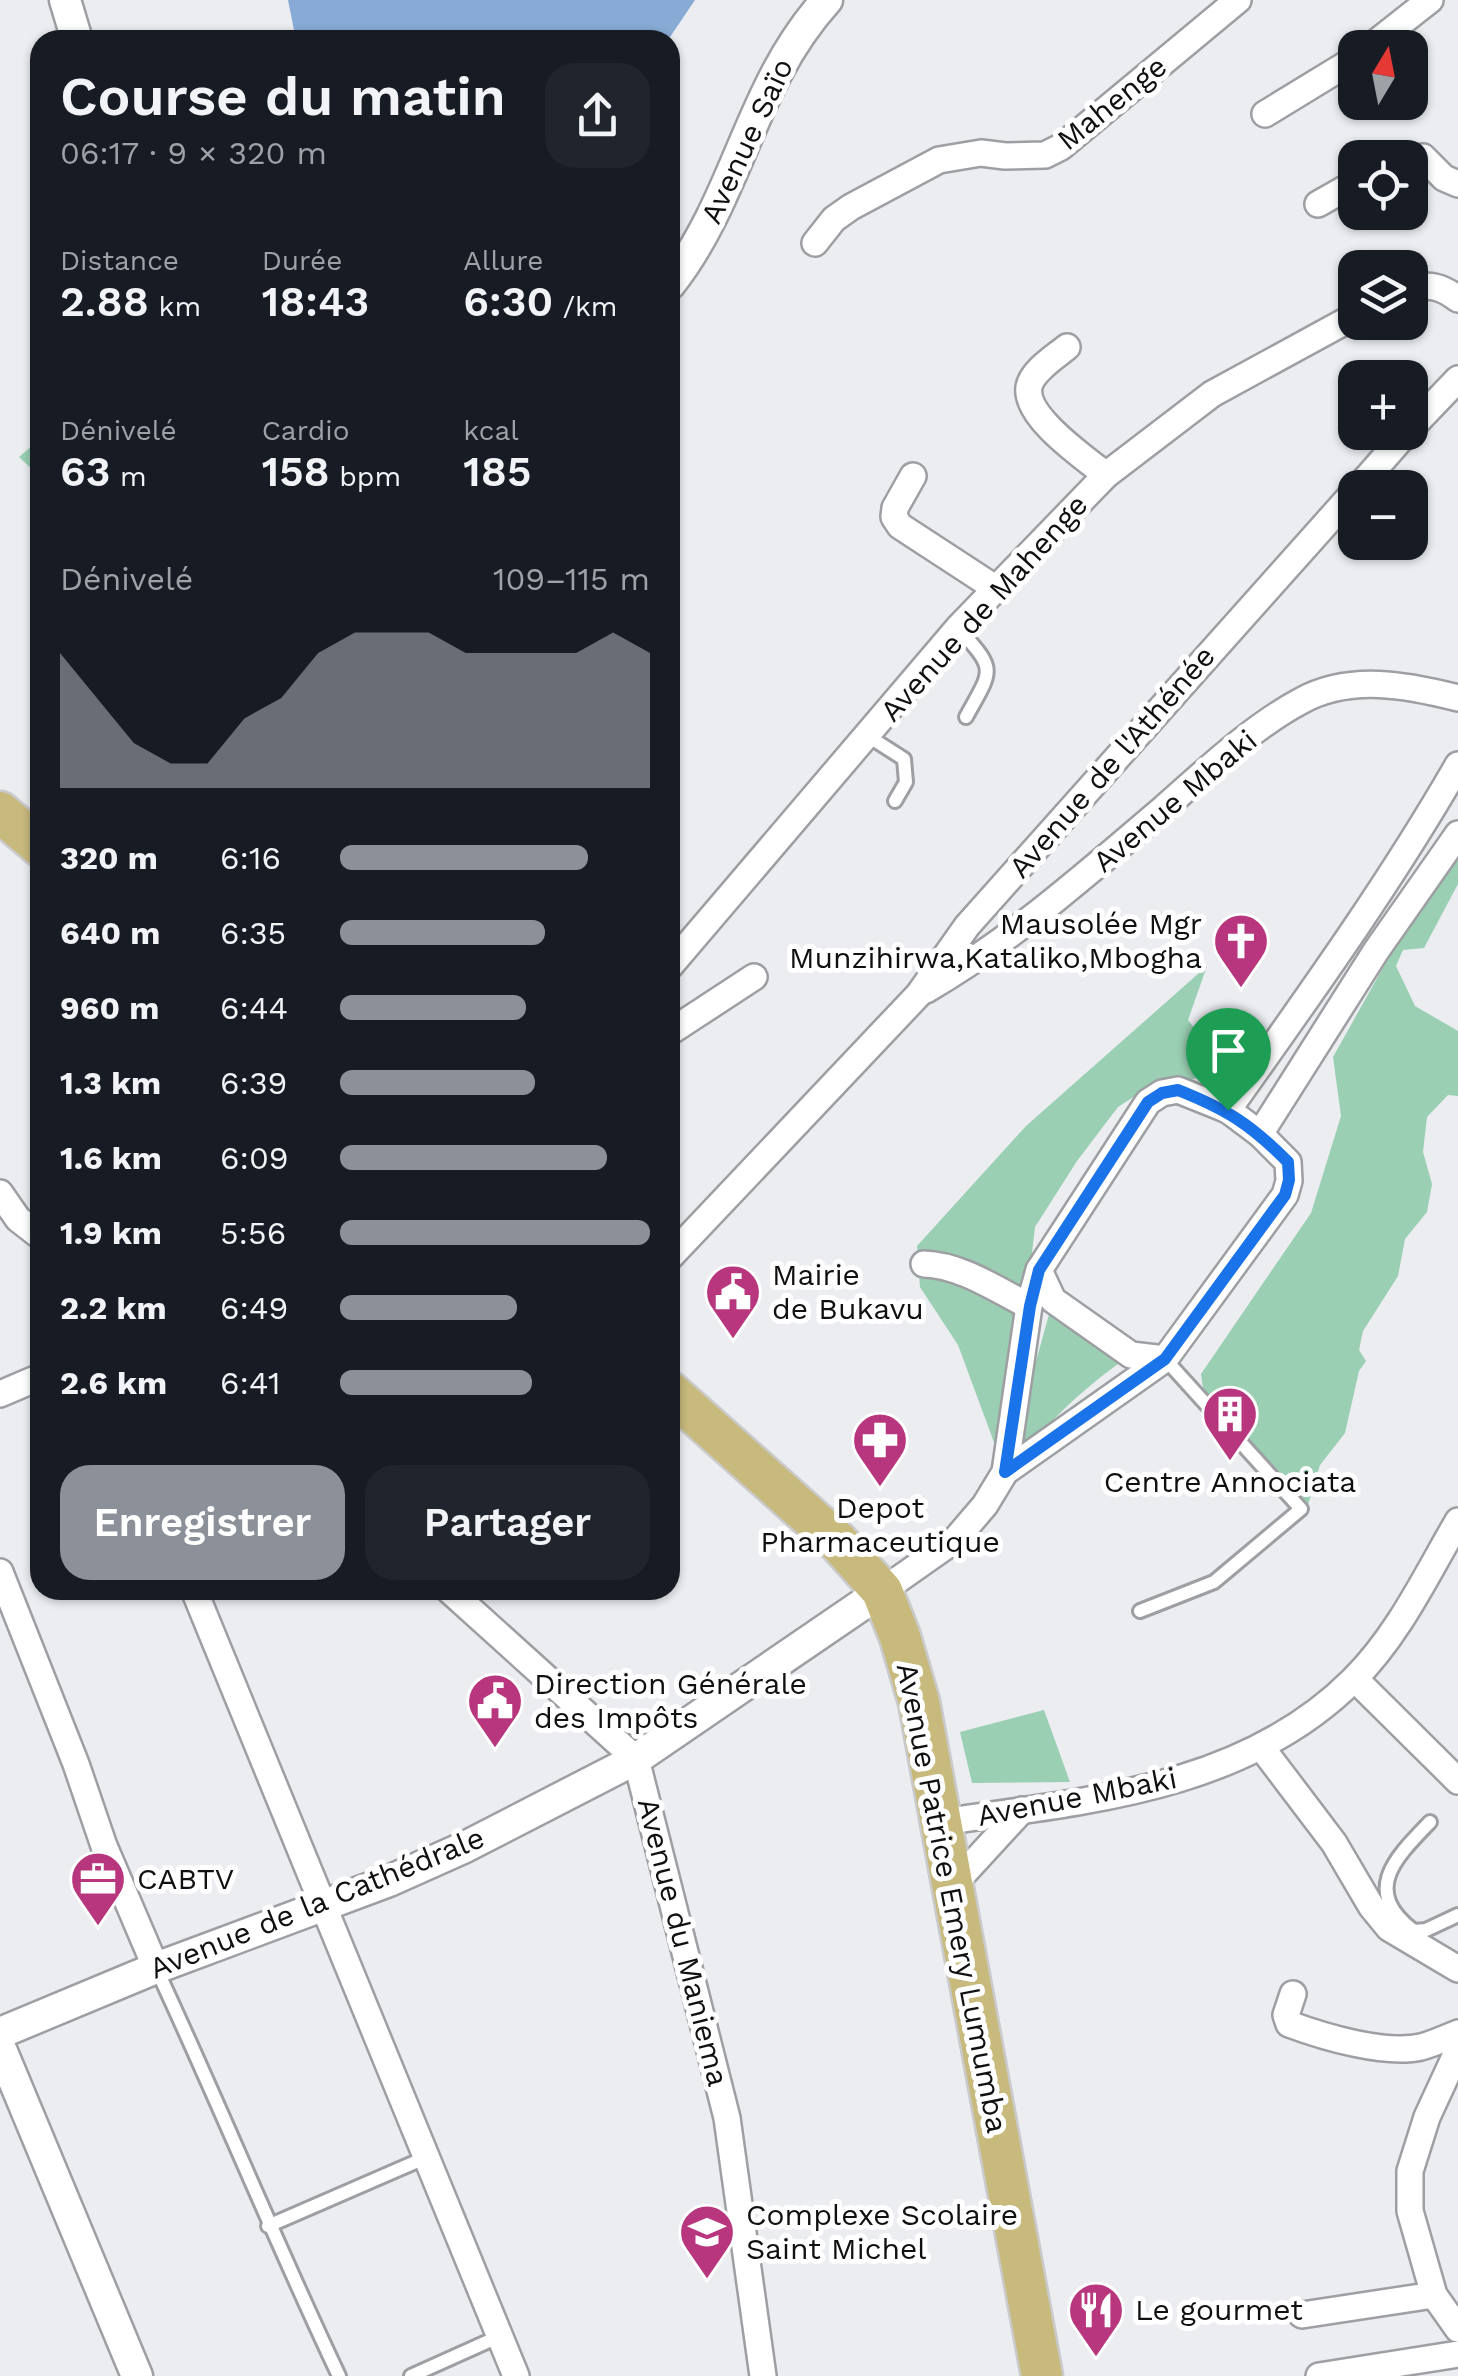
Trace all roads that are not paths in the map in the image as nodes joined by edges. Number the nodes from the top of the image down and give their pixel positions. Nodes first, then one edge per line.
1 (64, 0) edge
2 (827, 0) edge
3 (1238, 0) edge
4 (1430, 0) edge
5 (74, 30) edge
6 (1392, 30) edge
7 (1338, 69) edge
8 (1265, 114) dead end
9 (1428, 161) edge
10 (1458, 184) edge
11 (1338, 193) edge
12 (1318, 204) dead end
13 (815, 243) dead end
14 (680, 271) edge
15 (1428, 286) edge
16 (1458, 299) edge
17 (1338, 325) edge
18 (1067, 346) dead end
19 (1458, 378) edge
20 (1428, 410) edge
21 (1391, 450) edge
22 (1373, 470) edge
23 (1106, 475) junction
24 (914, 476) dead end
25 (1338, 509) edge
26 (995, 588) junction
27 (958, 628) junction
28 (1458, 698) edge
29 (966, 718) dead end
30 (868, 736) junction
31 (1458, 765) edge
32 (895, 801) dead end
33 (0, 812) edge
34 (1427, 819) junction
35 (1457, 835) edge
36 (30, 838) edge
37 (1351, 935) junction
38 (1376, 951) junction
39 (680, 954) edge
40 (754, 977) dead end
41 (918, 994) junction
42 (680, 1025) edge
43 (1228, 1110) junction
44 (1260, 1134) junction
45 (0, 1193) edge
46 (9, 1216) edge
47 (680, 1246) edge
48 (924, 1264) dead end
49 (1039, 1270) junction
50 (1030, 1306) junction
51 (1165, 1359) junction
52 (30, 1381) edge
53 (0, 1394) edge
54 (680, 1401) edge
55 (1005, 1472) junction
56 (1458, 1520) edge
57 (0, 1572) edge
58 (882, 1591) junction
59 (198, 1600) edge
60 (460, 1600) edge
61 (1140, 1612) dead end
62 (1355, 1679) junction
63 (1262, 1748) junction
64 (636, 1759) junction
65 (1458, 1781) edge
66 (1022, 1810) junction
67 (942, 1822) junction
68 (1430, 1822) dead end
69 (954, 1884) junction
70 (324, 1904) junction
71 (1458, 1914) edge
72 (156, 1968) junction
73 (1458, 1970) edge
74 (1293, 1994) dead end
75 (0, 2033) edge
76 (1458, 2033) edge
77 (0, 2047) edge
78 (1458, 2050) edge
79 (427, 2157) junction
80 (268, 2226) junction
81 (1434, 2295) junction
82 (1302, 2315) dead end
83 (1458, 2329) edge
84 (500, 2336) junction
85 (1458, 2354) edge
86 (137, 2376) edge
87 (338, 2376) edge
88 (410, 2376) edge
89 (516, 2376) edge
90 (763, 2376) edge
91 (1042, 2376) edge
92 (1319, 2376) edge

1 - 5 street
2 - 14 street, Avenue Saïo
3 - 13 street, Mahenge
4 - 6 street
7 - 8 street
9 - 10 street
11 - 12 street
15 - 16 street
17 - 23 street, Avenue de Mahenge
18 - 23 street
19 - 20 street, Avenue de l'Athénée
21 - 22 street, Avenue de l'Athénée
23 - 26 street, Avenue de Mahenge
24 - 26 street
25 - 41 street, Avenue de l'Athénée
26 - 27 street, Avenue de Mahenge
27 - 29 lane
27 - 30 street, Avenue de Mahenge
28 - 41 street, Avenue Mbaki
30 - 32 lane
30 - 39 street, Avenue de Mahenge
31 - 34 street
33 - 36 main road
34 - 35 street
34 - 37 street
35 - 38 street
37 - 38 street
37 - 43 street
38 - 44 street
40 - 42 street
41 - 47 street, Avenue de l'Athénée
43 - 44 street, Avenue de la Cathédrale
43 - 49 street, Avenue de la Cathédrale
44 - 51 street, Avenue de la Cathédrale
45 - 46 street
48 - 50 street
49 - 50 street, Avenue de la Cathédrale
49 - 51 street
50 - 55 street, Avenue de la Cathédrale
51 - 55 street, Avenue de la Cathédrale
51 - 61 lane
52 - 53 street
54 - 58 main road, Avenue Patrice Emery Lumumba
55 - 58 street, Avenue de la Cathédrale
56 - 62 street, Avenue Mbaki
57 - 72 street
58 - 64 street, Avenue de la Cathédrale
58 - 67 main road, Avenue Patrice Emery Lumumba
59 - 70 street
60 - 64 street, Avenue du Maniema
62 - 63 street, Avenue Mbaki
62 - 65 street
63 - 66 street, Avenue Mbaki
63 - 73 street
64 - 70 street, Avenue de la Cathédrale
64 - 90 street, Avenue du Maniema
66 - 67 street, Avenue Mbaki
66 - 69 street
67 - 69 main road, Avenue Patrice Emery Lumumba
68 - 71 lane
69 - 91 main road, Avenue Patrice Emery Lumumba
70 - 72 street, Avenue de la Cathédrale
70 - 79 street
72 - 75 street, Avenue de la Cathédrale
72 - 80 lane
74 - 76 street
77 - 86 street
78 - 81 street
79 - 80 lane
79 - 84 street
80 - 87 lane
81 - 82 street
81 - 83 street
84 - 88 lane
84 - 89 street
85 - 92 street

